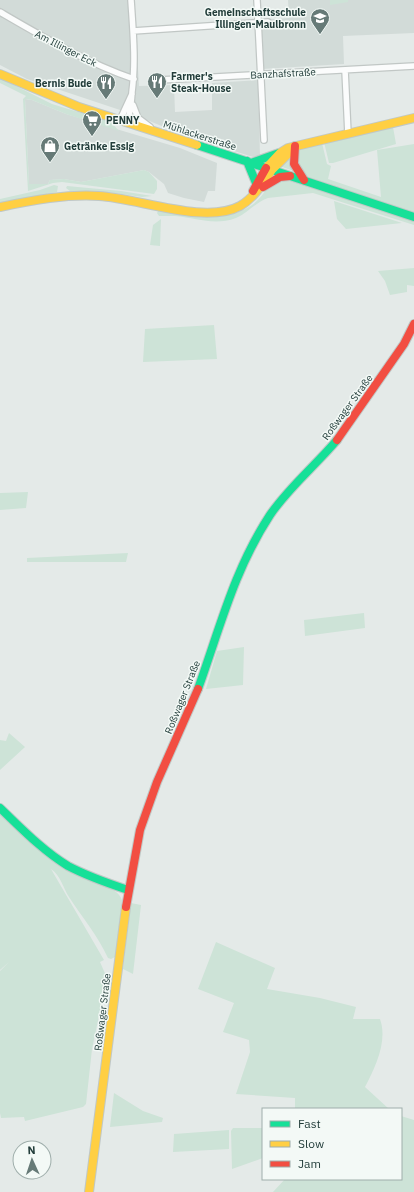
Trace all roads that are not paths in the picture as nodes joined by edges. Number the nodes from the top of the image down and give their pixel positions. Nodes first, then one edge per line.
1 (131, 0) edge
2 (257, 0) edge
3 (0, 12) edge
4 (268, 22) dead end
5 (258, 23) junction
6 (133, 31) junction
7 (414, 66) edge
8 (345, 70) junction
9 (0, 74) edge
10 (260, 75) junction
11 (134, 80) junction
12 (152, 82) dead end
13 (132, 94) junction
14 (133, 103) junction
15 (414, 118) edge
16 (124, 121) junction
17 (159, 132) junction
18 (348, 134) junction
19 (264, 140) dead end
20 (295, 146) junction
21 (280, 153) junction
22 (249, 162) junction
23 (269, 169) junction
24 (291, 176) junction
25 (304, 180) junction
26 (257, 186) junction
27 (0, 207) edge
28 (414, 217) edge
29 (414, 324) edge
30 (0, 808) edge
31 (128, 887) junction
32 (89, 1192) edge

1 - 6 street
2 - 5 street
3 - 11 street, Am Illinger Eck
4 - 5 street
5 - 6 street
5 - 10 street
6 - 11 street
7 - 8 street, Banzhafstraße
8 - 10 street, Banzhafstraße
8 - 18 street
9 - 16 street, Mühlackerstraße
10 - 12 street, Banzhafstraße
10 - 19 street
11 - 13 street
13 - 14 street
13 - 16 street
14 - 16 street
14 - 17 street
15 - 18 street
16 - 17 street, Mühlackerstraße
17 - 22 street, Mühlackerstraße
18 - 20 street
20 - 21 street
20 - 23 street
20 - 25 street
21 - 22 street
21 - 23 street
22 - 23 street, Mühlackerstraße
22 - 26 street
23 - 24 street, Mühlackerstraße
23 - 26 street
24 - 25 street, Mühlackerstraße
24 - 26 street
25 - 28 street, Mühlackerstraße
26 - 27 street
29 - 31 street, Roßwager Straße
30 - 31 street
31 - 32 street, Roßwager Straße

